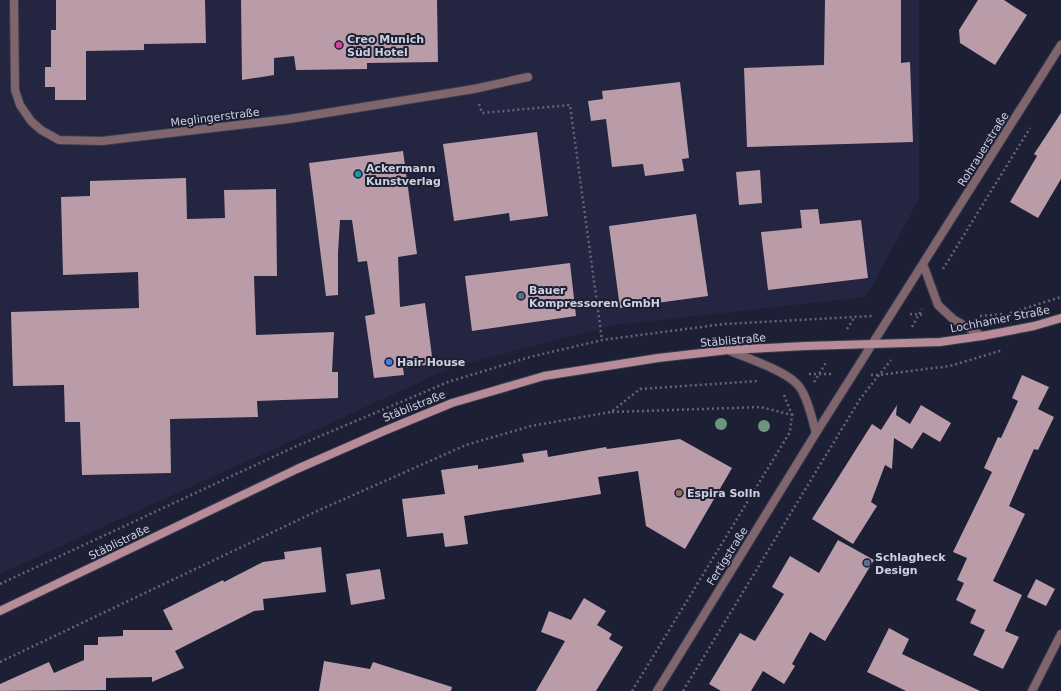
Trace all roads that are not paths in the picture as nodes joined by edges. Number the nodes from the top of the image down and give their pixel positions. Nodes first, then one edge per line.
1 (14, 0) edge
2 (1061, 45) edge
3 (528, 77) dead end
4 (923, 264) junction
5 (1061, 318) edge
6 (982, 336) junction
7 (872, 344) junction
8 (728, 350) junction
9 (816, 433) junction
10 (0, 611) edge
11 (1061, 634) edge
12 (657, 691) edge
13 (1032, 691) edge

1 - 3 street, Meglingerstraße
2 - 4 street, Rohrauerstraße
4 - 6 street
4 - 7 street, Rohrauerstraße
5 - 6 main road, Lochhamer Straße
6 - 7 main road, Lochhamer Straße
7 - 8 main road, Stäblistraße
7 - 9 street, Fertigstraße
8 - 9 street
8 - 10 main road, Stäblistraße
9 - 12 street, Fertigstraße
11 - 13 street

